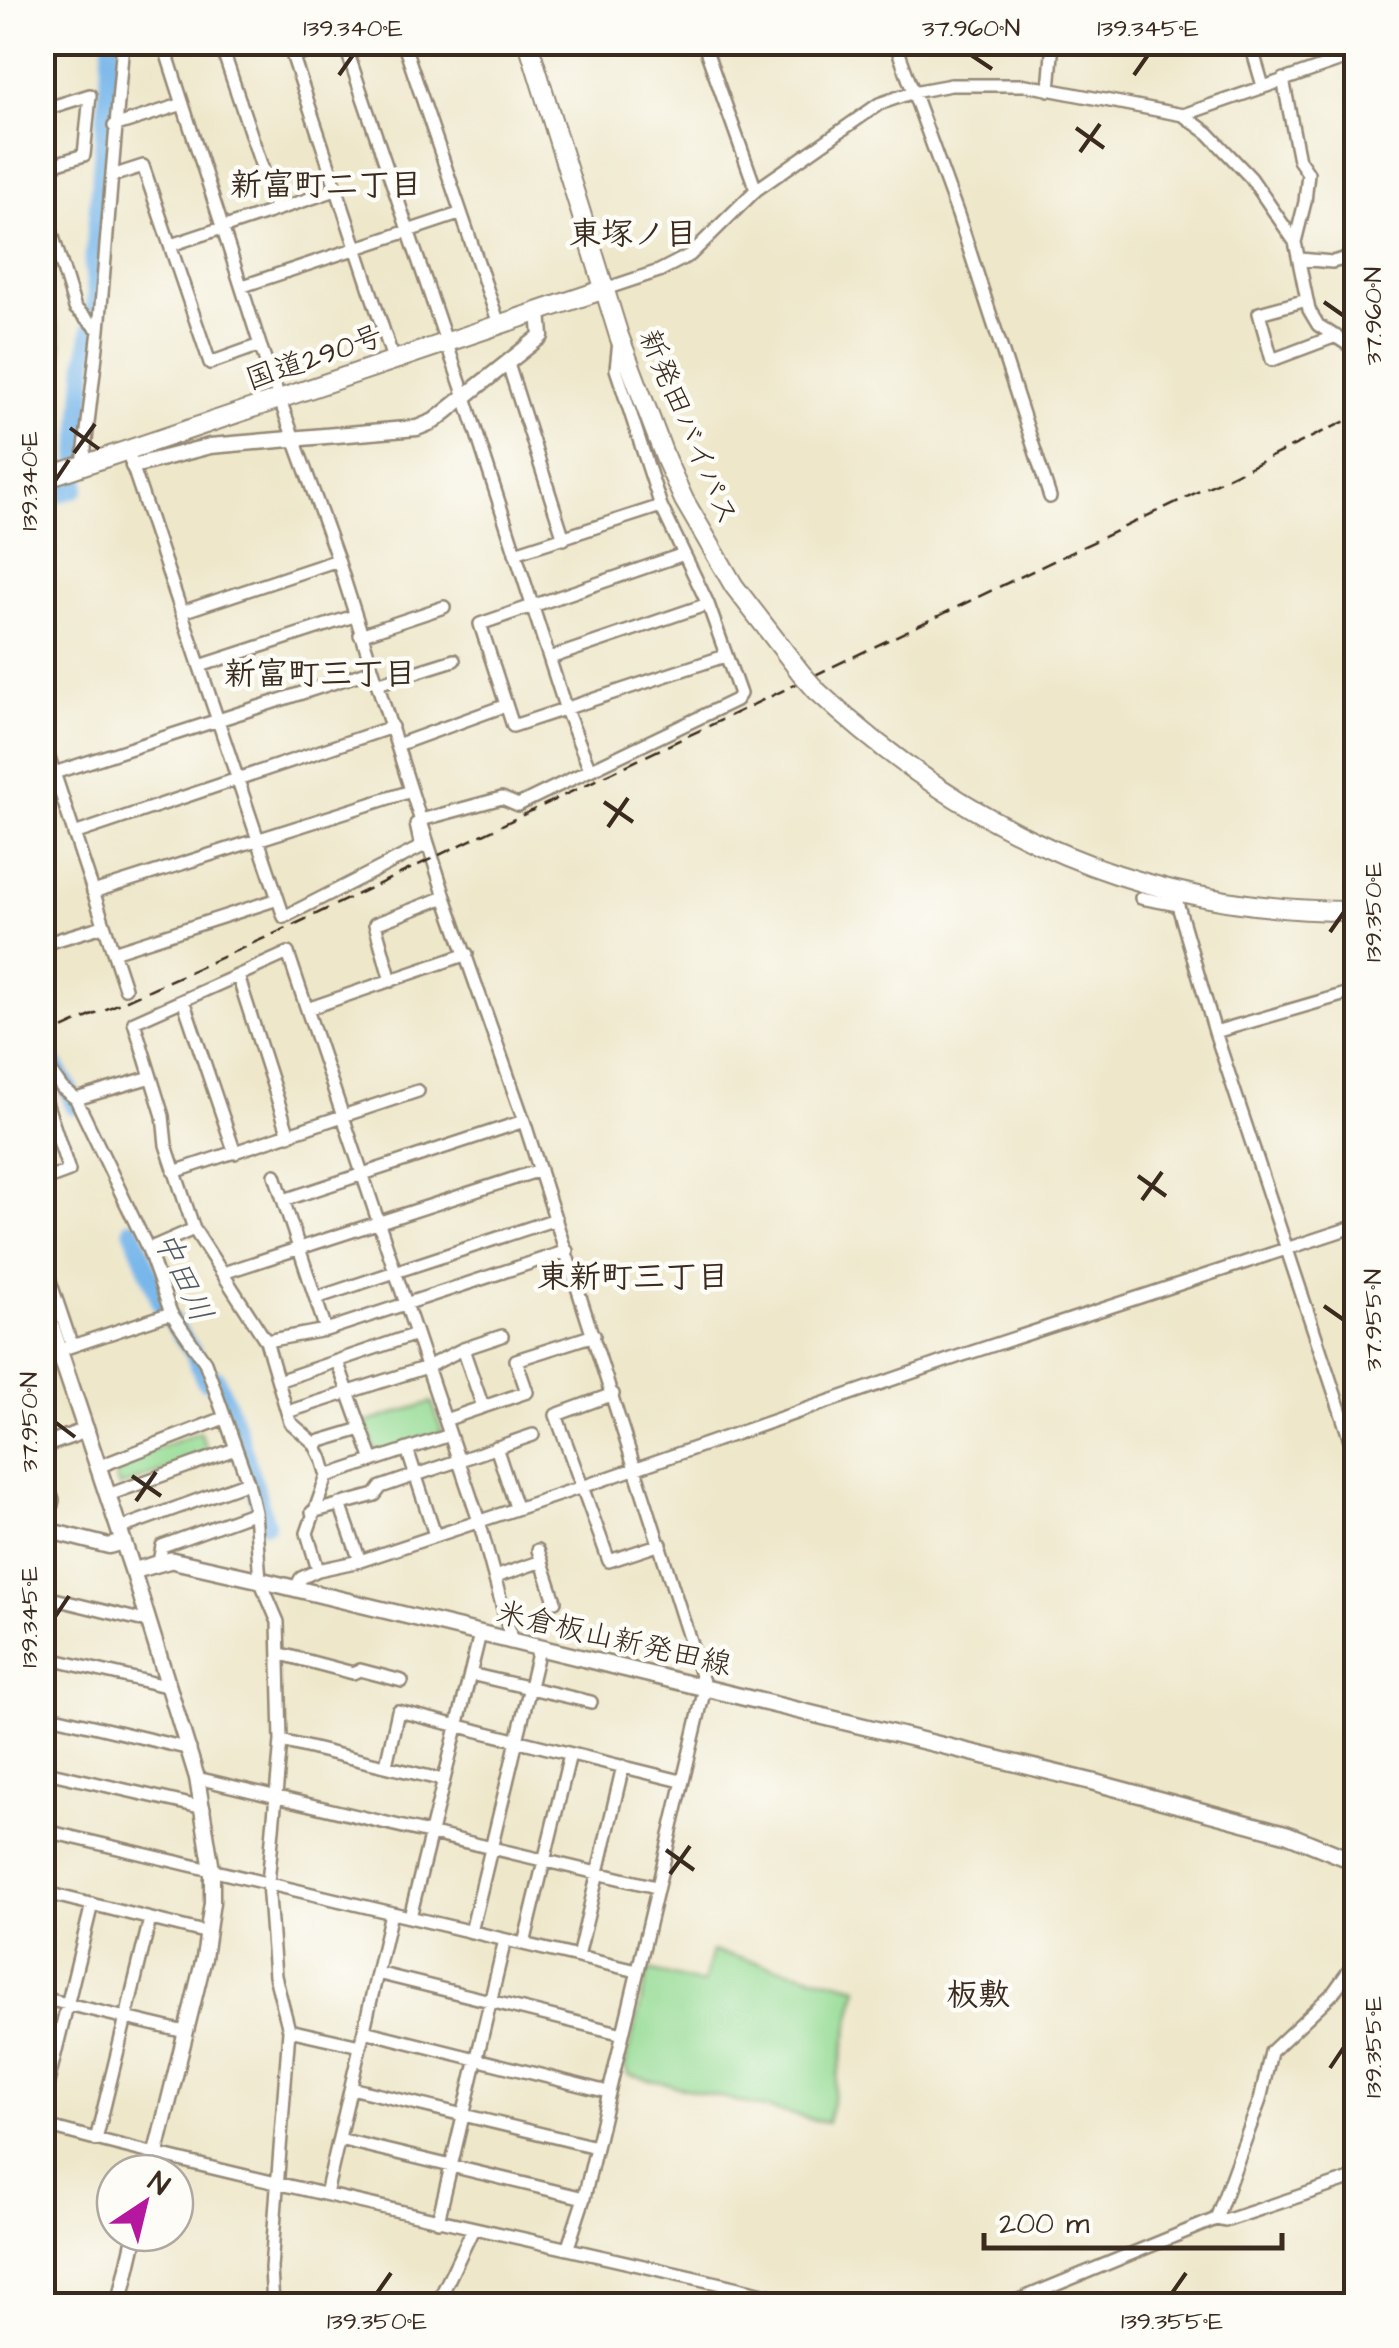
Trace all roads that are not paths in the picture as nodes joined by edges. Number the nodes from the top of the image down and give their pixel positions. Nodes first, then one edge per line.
1 (123, 42) edge
2 (163, 42) edge
3 (220, 42) edge
4 (288, 42) edge
5 (340, 42) edge
6 (403, 42) edge
7 (528, 42) edge
8 (704, 42) edge
9 (895, 42) edge
10 (1053, 42) edge
11 (1250, 42) edge
12 (1356, 54) edge
13 (293, 57) junction
14 (1283, 79) junction
15 (1263, 86) junction
16 (1049, 90) junction
17 (913, 92) junction
18 (183, 104) junction
19 (42, 110) edge
20 (1183, 115) junction
21 (114, 126) junction
22 (42, 168) edge
23 (112, 176) junction
24 (336, 190) junction
25 (756, 190) junction
26 (42, 202) edge
27 (276, 209) junction
28 (459, 214) junction
29 (224, 226) junction
30 (408, 232) junction
31 (1296, 242) junction
32 (171, 244) junction
33 (356, 249) junction
34 (1356, 256) edge
35 (1300, 259) junction
36 (243, 286) junction
37 (605, 289) junction
38 (1307, 300) junction
39 (539, 312) junction
40 (499, 324) junction
41 (99, 330) junction
42 (1356, 330) edge
43 (619, 336) junction
44 (1339, 338) junction
45 (444, 341) junction
46 (260, 345) junction
47 (1356, 350) edge
48 (393, 358) junction
49 (508, 364) junction
50 (466, 397) junction
51 (279, 399) junction
52 (297, 439) junction
53 (130, 458) junction
54 (75, 468) junction
55 (42, 479) edge
56 (1050, 496) dead end
57 (660, 506) junction
58 (564, 539) junction
59 (515, 553) junction
60 (684, 554) junction
61 (338, 560) junction
62 (533, 604) junction
63 (708, 604) junction
64 (444, 607) dead end
65 (182, 612) junction
66 (354, 616) junction
67 (360, 635) junction
68 (725, 656) junction
69 (550, 658) junction
70 (454, 660) dead end
71 (200, 666) junction
72 (372, 670) junction
73 (378, 684) junction
74 (504, 706) junction
75 (566, 710) junction
76 (219, 722) junction
77 (392, 727) junction
78 (42, 736) edge
79 (397, 746) junction
80 (590, 770) junction
81 (54, 774) junction
82 (239, 781) junction
83 (411, 791) junction
84 (421, 820) junction
85 (74, 834) junction
86 (258, 840) junction
87 (93, 892) junction
88 (445, 898) junction
89 (1141, 898) dead end
90 (1176, 898) junction
91 (278, 899) junction
92 (1356, 911) edge
93 (103, 926) junction
94 (42, 937) edge
95 (113, 952) junction
96 (466, 954) junction
97 (238, 976) junction
98 (391, 980) junction
99 (125, 988) dead end
100 (1356, 991) edge
101 (183, 1000) junction
102 (306, 1009) junction
103 (1216, 1032) junction
104 (42, 1059) edge
105 (151, 1078) junction
106 (62, 1088) junction
107 (418, 1091) dead end
108 (43, 1096) edge
109 (76, 1099) junction
110 (343, 1118) junction
111 (524, 1121) junction
112 (289, 1135) junction
113 (235, 1153) junction
114 (540, 1170) junction
115 (174, 1172) junction
116 (362, 1172) junction
117 (275, 1174) dead end
118 (42, 1181) edge
119 (284, 1200) junction
120 (556, 1219) junction
121 (378, 1222) junction
122 (1356, 1226) edge
123 (194, 1229) junction
124 (300, 1248) junction
125 (148, 1249) junction
126 (1288, 1249) junction
127 (566, 1251) junction
128 (42, 1257) edge
129 (395, 1272) junction
130 (222, 1274) junction
131 (42, 1298) edge
132 (316, 1298) junction
133 (406, 1304) junction
134 (171, 1313) junction
135 (326, 1330) junction
136 (416, 1334) junction
137 (502, 1336) dead end
138 (594, 1336) junction
139 (266, 1341) junction
140 (464, 1349) junction
141 (58, 1351) edge
142 (337, 1361) junction
143 (427, 1368) junction
144 (278, 1381) junction
145 (348, 1392) junction
146 (613, 1394) junction
147 (484, 1407) junction
148 (286, 1412) junction
149 (224, 1418) junction
150 (445, 1420) junction
151 (361, 1429) junction
152 (87, 1430) junction
153 (533, 1434) dead end
154 (450, 1435) junction
155 (314, 1443) junction
156 (42, 1446) edge
157 (496, 1447) junction
158 (235, 1448) junction
159 (407, 1450) junction
160 (1356, 1458) edge
161 (458, 1460) junction
162 (372, 1461) junction
163 (100, 1466) junction
164 (637, 1468) junction
165 (42, 1472) edge
166 (416, 1475) junction
167 (328, 1476) junction
168 (248, 1482) junction
169 (582, 1488) junction
170 (108, 1495) junction
171 (340, 1504) junction
172 (516, 1507) junction
173 (255, 1512) junction
174 (312, 1512) junction
175 (479, 1521) junction
176 (45, 1530) edge
177 (120, 1535) junction
178 (435, 1535) junction
179 (662, 1544) junction
180 (42, 1550) edge
181 (360, 1560) junction
182 (159, 1562) junction
183 (318, 1570) junction
184 (133, 1571) junction
185 (496, 1577) junction
186 (260, 1580) junction
187 (295, 1589) junction
188 (42, 1596) edge
189 (555, 1601) dead end
190 (149, 1622) junction
191 (480, 1634) junction
192 (512, 1642) junction
193 (539, 1649) junction
194 (281, 1654) junction
195 (42, 1657) edge
196 (470, 1674) junction
197 (402, 1681) dead end
198 (170, 1687) junction
199 (530, 1687) junction
200 (705, 1688) junction
201 (592, 1702) dead end
202 (42, 1714) edge
203 (456, 1726) junction
204 (516, 1740) junction
205 (281, 1741) junction
206 (190, 1749) junction
207 (570, 1754) junction
208 (386, 1765) junction
209 (623, 1766) junction
210 (42, 1771) edge
211 (197, 1778) junction
212 (442, 1780) junction
213 (681, 1780) junction
214 (277, 1798) junction
215 (204, 1808) junction
216 (47, 1831) edge
217 (430, 1834) junction
218 (490, 1849) junction
219 (544, 1862) junction
220 (1356, 1862) edge
221 (42, 1868) edge
222 (212, 1870) junction
223 (598, 1875) junction
224 (268, 1883) junction
225 (656, 1887) junction
226 (42, 1892) edge
227 (92, 1904) junction
228 (392, 1912) junction
229 (410, 1917) junction
230 (150, 1919) junction
231 (208, 1932) junction
232 (471, 1932) junction
233 (505, 1940) junction
234 (524, 1944) junction
235 (578, 1956) junction
236 (1356, 1961) edge
237 (637, 1972) junction
238 (377, 1974) junction
239 (42, 1998) edge
240 (490, 2002) junction
241 (68, 2004) junction
242 (126, 2018) junction
243 (289, 2030) junction
244 (185, 2032) junction
245 (364, 2032) junction
246 (623, 2034) junction
247 (360, 2046) junction
248 (476, 2061) junction
249 (351, 2088) junction
250 (608, 2092) junction
251 (42, 2108) edge
252 (463, 2115) junction
253 (42, 2125) edge
254 (96, 2140) junction
255 (339, 2140) junction
256 (596, 2147) junction
257 (152, 2153) edge
258 (156, 2153) edge
259 (195, 2163) edge
260 (450, 2166) junction
261 (1356, 2177) edge
262 (278, 2182) junction
263 (326, 2194) junction
264 (584, 2198) junction
265 (1216, 2219) junction
266 (438, 2220) junction
267 (473, 2229) junction
268 (568, 2247) junction
269 (131, 2253) edge
270 (119, 2306) edge
271 (273, 2306) edge
272 (436, 2306) edge
273 (813, 2306) edge
274 (1004, 2306) edge

1 - 21 street
2 - 18 street
3 - 27 street
4 - 13 street
5 - 13 street
5 - 30 street
6 - 28 street
7 - 37 highway, 新発田バイパス
8 - 25 street
9 - 17 street
10 - 16 street
11 - 15 street
12 - 14 street
13 - 24 street
14 - 15 street
14 - 31 street
15 - 20 street
16 - 17 street
16 - 20 street
17 - 25 street
17 - 56 street
18 - 21 street
18 - 29 street
19 - 22 street
20 - 31 street
21 - 23 street
23 - 32 street
23 - 41 street
24 - 27 street
24 - 33 street
25 - 37 street
26 - 41 street
27 - 29 street
28 - 30 street
28 - 40 street
29 - 32 street
29 - 36 street
30 - 33 street
30 - 45 street
31 - 35 street
32 - 46 street
33 - 36 street
33 - 48 street
34 - 35 street
35 - 38 street
36 - 46 street
37 - 39 highway, 国道290号
37 - 43 highway, 新発田バイパス
38 - 44 street
38 - 44 street
39 - 40 highway, 国道290号
39 - 49 street
40 - 45 highway, 国道290号
41 - 54 street
42 - 44 street
43 - 57 street
43 - 90 highway, 新発田バイパス, bridge
44 - 47 street
45 - 48 highway, 国道290号
45 - 50 street
46 - 51 street
48 - 51 highway, 国道290号
49 - 50 street
49 - 58 street
50 - 52 street
50 - 59 street
51 - 52 street
51 - 53 highway, 国道290号
52 - 53 street
52 - 61 street
53 - 54 highway, 国道290号
53 - 65 street
54 - 55 highway, 国道290号
57 - 58 street
57 - 60 street
58 - 59 street
59 - 62 street
60 - 62 street
60 - 63 street
61 - 65 street
61 - 66 street
62 - 69 street
62 - 74 street
63 - 68 street
63 - 69 street
64 - 67 street
65 - 71 street
66 - 67 street
66 - 71 street
67 - 72 street
68 - 75 street
68 - 80 street
69 - 75 street
70 - 73 street
71 - 76 street
72 - 73 street
72 - 76 street
73 - 77 street
74 - 75 street
74 - 79 street
75 - 80 street
76 - 81 street
76 - 82 street
77 - 79 street
77 - 82 street
78 - 81 street
79 - 83 street
80 - 84 street
81 - 85 street
82 - 85 street
82 - 86 street
83 - 84 street
83 - 86 street
84 - 88 street
84 - 91 street
85 - 87 street
86 - 87 street
86 - 91 street
87 - 93 street
88 - 96 street
88 - 98 street
89 - 90 street
90 - 92 highway, 新発田バイパス
90 - 103 street
91 - 95 street
93 - 94 street
93 - 95 street
95 - 99 street
96 - 98 street
96 - 111 street
97 - 101 street
97 - 102 street
97 - 112 street
98 - 102 street
100 - 103 street
101 - 105 street
101 - 113 street
102 - 110 street
103 - 126 street
104 - 106 street
105 - 109 street
105 - 115 street
106 - 108 street
106 - 109 street
107 - 110 street
108 - 118 street
109 - 125 street
110 - 112 street
110 - 116 street
111 - 114 street
111 - 116 street
112 - 113 street
113 - 115 street
114 - 120 street
114 - 121 street
115 - 123 street
116 - 119 street
116 - 121 street
117 - 119 street
119 - 124 street
120 - 127 street
120 - 129 street
121 - 124 street
121 - 129 street
122 - 126 street
123 - 125 street
123 - 130 street
124 - 130 street
124 - 132 street
125 - 134 street
126 - 160 street
126 - 164 street
127 - 133 street
127 - 138 street
128 - 141 street
129 - 132 street
129 - 133 street
130 - 139 street
131 - 141 main road
132 - 135 street
133 - 135 street
133 - 136 street
134 - 141 street
134 - 149 street
135 - 139 street
136 - 142 street
136 - 143 street
137 - 140 street
138 - 146 street
138 - 147 street
139 - 144 street
140 - 143 street
140 - 147 street
141 - 152 main road
142 - 144 street
142 - 145 street
143 - 145 street
143 - 150 street
144 - 148 street
145 - 148 street
145 - 151 street
146 - 164 street
146 - 169 street
147 - 150 street
148 - 155 street
149 - 158 street
149 - 163 street
150 - 154 street
151 - 155 street
151 - 162 street
152 - 156 street
152 - 163 main road
153 - 157 street
154 - 159 street
154 - 161 street
155 - 167 street
157 - 161 street
157 - 172 street
158 - 168 street
158 - 170 street
159 - 162 street
159 - 166 street
161 - 166 street
161 - 175 street
162 - 167 street
163 - 170 main road
164 - 169 street
164 - 179 street
165 - 176 street
166 - 171 street
166 - 178 street
167 - 174 street
168 - 173 street
168 - 177 street
169 - 172 street
169 - 179 street
170 - 177 main road
171 - 174 street
171 - 181 street
172 - 175 street
173 - 182 street
173 - 186 street
174 - 183 street
175 - 178 street
175 - 185 street
176 - 177 street
176 - 180 street
177 - 184 main road
178 - 181 street
179 - 200 street
181 - 183 street
182 - 184 main road, 米倉板山新発田線
182 - 186 main road, 米倉板山新発田線
183 - 187 street
184 - 190 street
185 - 189 street
185 - 192 street
186 - 187 main road, 米倉板山新発田線
186 - 194 street
187 - 191 main road, 米倉板山新発田線
188 - 190 street
190 - 198 street
191 - 192 main road, 米倉板山新発田線
191 - 196 street
192 - 193 main road, 米倉板山新発田線
193 - 199 street
193 - 200 main road, 米倉板山新発田線
194 - 197 street
194 - 205 street
195 - 198 street
196 - 199 street
196 - 203 street
198 - 206 street
199 - 201 street
199 - 204 street
200 - 213 street
200 - 220 main road, 米倉板山新発田線
202 - 206 street
203 - 204 street
203 - 208 street
203 - 212 street
204 - 207 street
204 - 218 street
205 - 208 street
205 - 214 street
206 - 211 street
207 - 209 street
207 - 219 street
208 - 212 street
209 - 213 street
209 - 223 street
210 - 215 street
211 - 214 street
211 - 215 street
212 - 217 street
213 - 225 street
214 - 217 street
214 - 224 street
215 - 222 street
216 - 221 street
216 - 222 street
217 - 218 street
217 - 229 street
218 - 219 street
218 - 232 street
219 - 223 street
219 - 234 street
222 - 224 street
222 - 231 street
223 - 225 street
223 - 235 street
224 - 228 street
224 - 243 street
225 - 237 street
226 - 227 street
227 - 230 street
227 - 241 street
228 - 229 street
228 - 238 street
229 - 232 street
230 - 231 street
230 - 242 street
231 - 244 street
232 - 233 street
233 - 234 street
233 - 240 street
234 - 235 street
235 - 237 street
236 - 265 street
237 - 246 street
238 - 240 street
238 - 245 street
239 - 241 street
240 - 246 street
240 - 248 street
241 - 242 street
241 - 251 street
242 - 244 street
242 - 254 street
243 - 247 street
243 - 262 street
244 - 258 street
245 - 247 street
245 - 248 street
246 - 250 street
247 - 249 street
248 - 250 street
248 - 252 street
249 - 252 street
249 - 255 street
250 - 256 street
252 - 256 street
252 - 260 street
253 - 254 street
254 - 257 street
255 - 260 street
255 - 263 street
256 - 264 street
259 - 262 street
260 - 264 street
260 - 266 street
261 - 265 street
262 - 263 street
262 - 271 street
263 - 266 street
264 - 268 street
265 - 274 street
266 - 267 street
267 - 268 street
267 - 272 street
268 - 273 street
269 - 270 street

